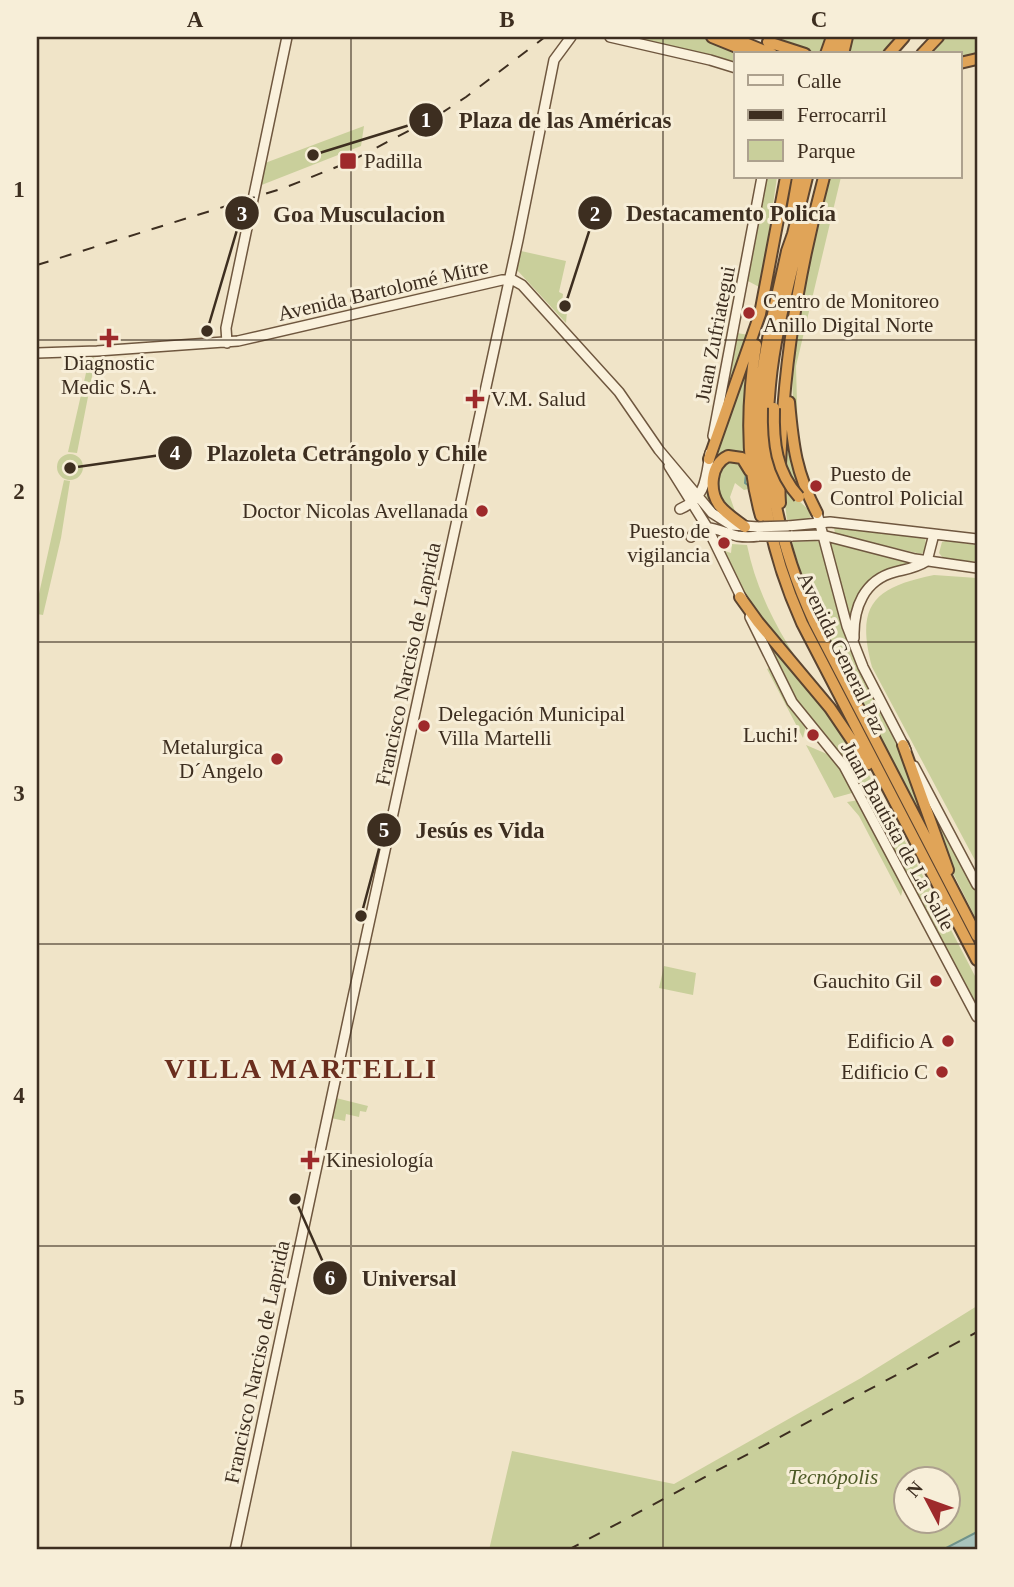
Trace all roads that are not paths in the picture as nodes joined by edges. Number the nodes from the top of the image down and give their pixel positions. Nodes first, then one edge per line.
1 (287, 37) edge
2 (571, 37) edge
3 (610, 37) edge
4 (712, 37) edge
5 (730, 37) edge
6 (756, 37) edge
7 (904, 37) edge
8 (938, 37) edge
9 (768, 42) junction
10 (749, 52) edge
11 (767, 52) edge
12 (786, 52) edge
13 (799, 52) edge
14 (891, 52) edge
15 (924, 52) edge
16 (734, 67) edge
17 (762, 178) edge
18 (779, 178) edge
19 (786, 178) edge
20 (798, 178) edge
21 (807, 178) edge
22 (815, 178) edge
23 (824, 178) edge
24 (787, 251) junction
25 (771, 256) junction
26 (510, 279) junction
27 (788, 288) junction
28 (760, 314) junction
29 (226, 343) junction
30 (37, 353) edge
31 (786, 374) junction
32 (659, 450) junction
33 (709, 459) junction
34 (751, 474) junction
35 (699, 498) junction
36 (691, 504) junction
37 (680, 509) dead end
38 (703, 511) junction
39 (818, 518) junction
40 (719, 519) junction
41 (707, 527) junction
42 (745, 527) junction
43 (759, 532) junction
44 (787, 532) junction
45 (939, 535) junction
46 (822, 536) junction
47 (691, 537) dead end
48 (977, 539) edge
49 (926, 561) junction
50 (939, 563) junction
51 (977, 568) edge
52 (782, 571) junction
53 (740, 597) junction
54 (855, 643) junction
55 (903, 745) junction
56 (896, 805) junction
57 (977, 885) edge
58 (954, 893) junction
59 (973, 940) edge
60 (977, 960) edge
61 (977, 967) edge
62 (977, 1017) edge
63 (235, 1550) edge

1 - 29 main road
2 - 26 main road, Francisco Narciso de Laprida
3 - 16 main road
4 - 10 highway
5 - 11 highway
6 - 9 highway
7 - 14 highway
8 - 15 highway
9 - 12 highway
9 - 13 highway
17 - 33 main road, Juan Zufriategui
18 - 25 highway
19 - 25 highway
20 - 24 highway
21 - 24 highway, Avenida General Paz
22 - 27 highway, Avenida General Paz
23 - 31 highway, Avenida General Paz
24 - 52 highway, Avenida General Paz
25 - 28 highway
26 - 29 main road, Avenida Bartolomé Mitre
26 - 32 main road, Avenida Bartolomé Mitre
26 - 63 main road, Francisco Narciso de Laprida
27 - 39 highway, bridge
27 - 44 highway, Avenida General Paz
28 - 33 highway
28 - 34 highway
29 - 30 main road, Avenida Bartolomé Mitre
31 - 39 highway
31 - 44 highway, Avenida General Paz
32 - 35 main road, Avenida Bartolomé Mitre
32 - 36 main road, Avenida Bartolomé Mitre
33 - 35 main road, Juan Zufriategui
34 - 42 highway
34 - 52 highway
35 - 36 main road
35 - 38 main road, Juan Bautista de La Salle
35 - 40 main road, Avenida Bartolomé Mitre
36 - 37 main road
36 - 38 main road
36 - 41 main road, Juan Bautista de La Salle
38 - 40 main road
38 - 41 main road, Juan Bautista de La Salle
39 - 44 main road
39 - 45 main road
39 - 46 main road, Avenida General Paz
40 - 42 main road
41 - 43 main road
41 - 47 main road
41 - 53 main road, Juan Bautista de La Salle
42 - 43 main road
43 - 44 main road, bridge
44 - 46 main road
44 - 58 highway, Avenida General Paz
45 - 48 main road
45 - 49 main road
45 - 50 main road
46 - 49 main road
46 - 54 main road, Avenida General Paz
49 - 50 main road
49 - 54 main road
50 - 51 main road
52 - 56 highway, Avenida General Paz
53 - 56 highway
53 - 62 main road, Juan Bautista de La Salle
54 - 55 main road, Avenida General Paz
55 - 57 main road, Avenida General Paz
55 - 58 highway
56 - 59 highway, Avenida General Paz
58 - 59 highway, Avenida General Paz
59 - 60 highway, Avenida General Paz
59 - 61 highway

